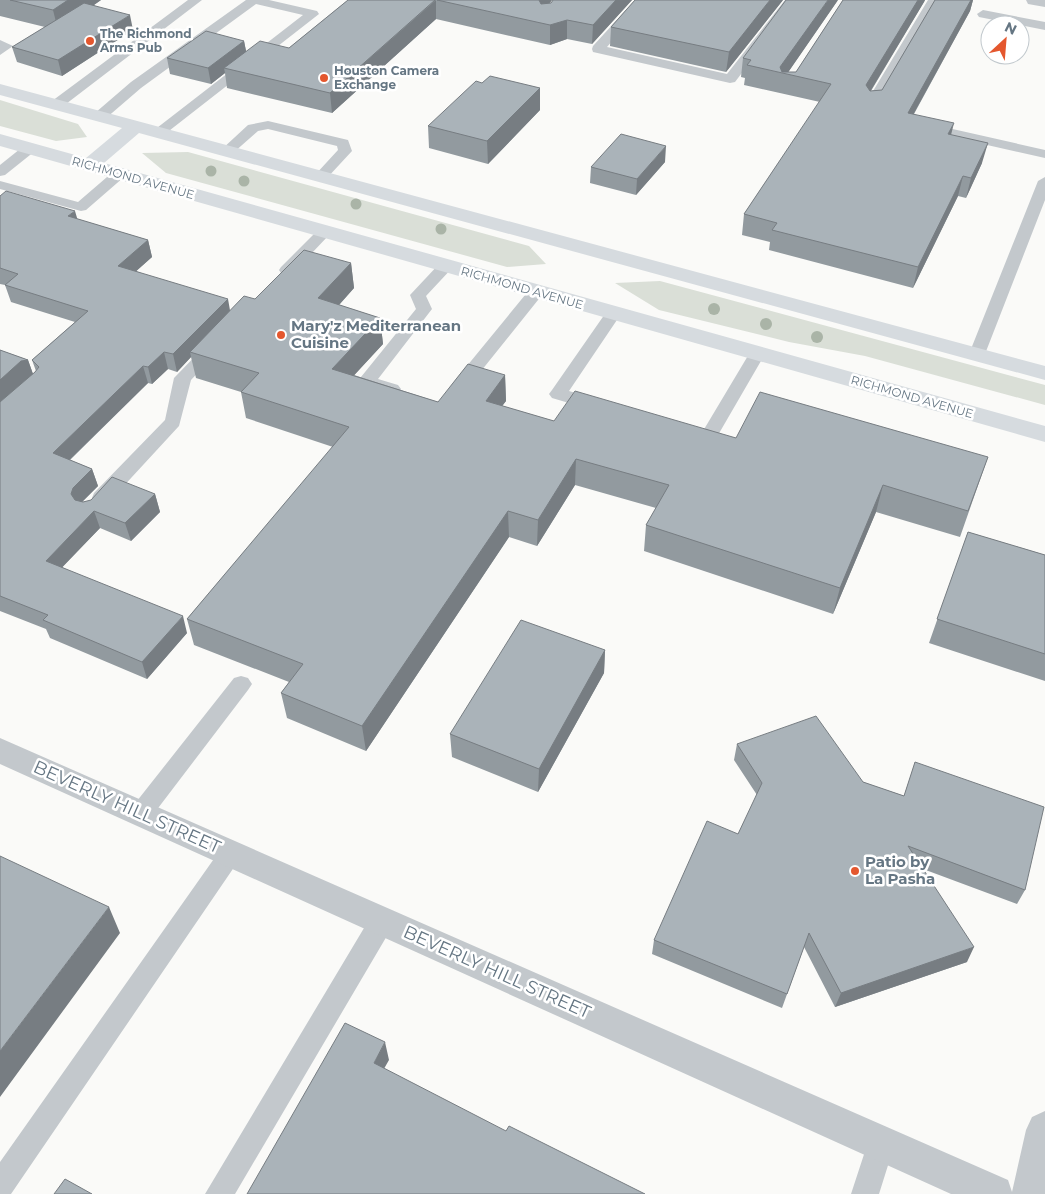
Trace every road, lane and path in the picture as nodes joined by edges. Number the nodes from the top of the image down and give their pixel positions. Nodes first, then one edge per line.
1 (196, 0) edge
2 (642, 0) edge
3 (791, 0) edge
4 (934, 0) edge
5 (1034, 0) edge
6 (1045, 2) edge
7 (983, 14) dead end
8 (1045, 26) edge
9 (0, 44) edge
10 (0, 50) edge
11 (0, 89) edge
12 (56, 104) junction
13 (871, 106) edge
14 (100, 116) junction
15 (136, 126) junction
16 (922, 126) edge
17 (160, 131) junction
18 (0, 140) edge
19 (30, 148) junction
20 (228, 150) junction
21 (1045, 154) edge
22 (90, 165) junction
23 (0, 172) edge
24 (119, 174) junction
25 (322, 175) junction
26 (1045, 181) edge
27 (0, 185) edge
28 (324, 232) junction
29 (446, 266) junction
30 (273, 285) edge
31 (536, 292) junction
32 (614, 314) junction
33 (225, 335) edge
34 (757, 354) junction
35 (977, 354) junction
36 (1045, 373) edge
37 (410, 395) edge
38 (450, 399) edge
39 (614, 410) edge
40 (670, 427) edge
41 (1045, 434) edge
42 (88, 511) edge
43 (242, 684) dead end
44 (0, 750) edge
45 (141, 813) junction
46 (231, 853) junction
47 (382, 921) junction
48 (1045, 1130) edge
49 (881, 1143) junction
50 (0, 1186) edge
51 (219, 1194) edge
52 (865, 1194) edge
53 (994, 1194) edge
54 (1031, 1194) edge

1 - 12 lane
2 - 3 lane
4 - 13 lane
5 - 6 street
7 - 8 lane
9 - 10 lane
11 - 12 main road
12 - 14 main road
14 - 15 main road
14 - 17 lane
15 - 17 main road
15 - 22 main road
16 - 21 lane
17 - 20 main road
18 - 19 main road, RICHMOND AVENUE
19 - 22 main road, RICHMOND AVENUE
19 - 23 lane
20 - 25 main road
20 - 25 lane
22 - 24 main road, RICHMOND AVENUE
24 - 27 lane
24 - 28 main road, RICHMOND AVENUE
25 - 35 main road
26 - 35 lane
28 - 29 main road, RICHMOND AVENUE
28 - 30 lane
29 - 31 main road, RICHMOND AVENUE
29 - 37 lane
31 - 32 main road, RICHMOND AVENUE
31 - 38 lane
32 - 34 main road, RICHMOND AVENUE
32 - 39 lane
33 - 42 lane
34 - 40 lane
34 - 41 main road, RICHMOND AVENUE
35 - 36 main road
43 - 45 lane
44 - 45 street, BEVERLY HILL STREET
45 - 46 street, BEVERLY HILL STREET
46 - 47 street, BEVERLY HILL STREET
46 - 50 lane
47 - 49 street, BEVERLY HILL STREET
47 - 51 lane
48 - 54 street
49 - 52 lane
49 - 53 street, BEVERLY HILL STREET

